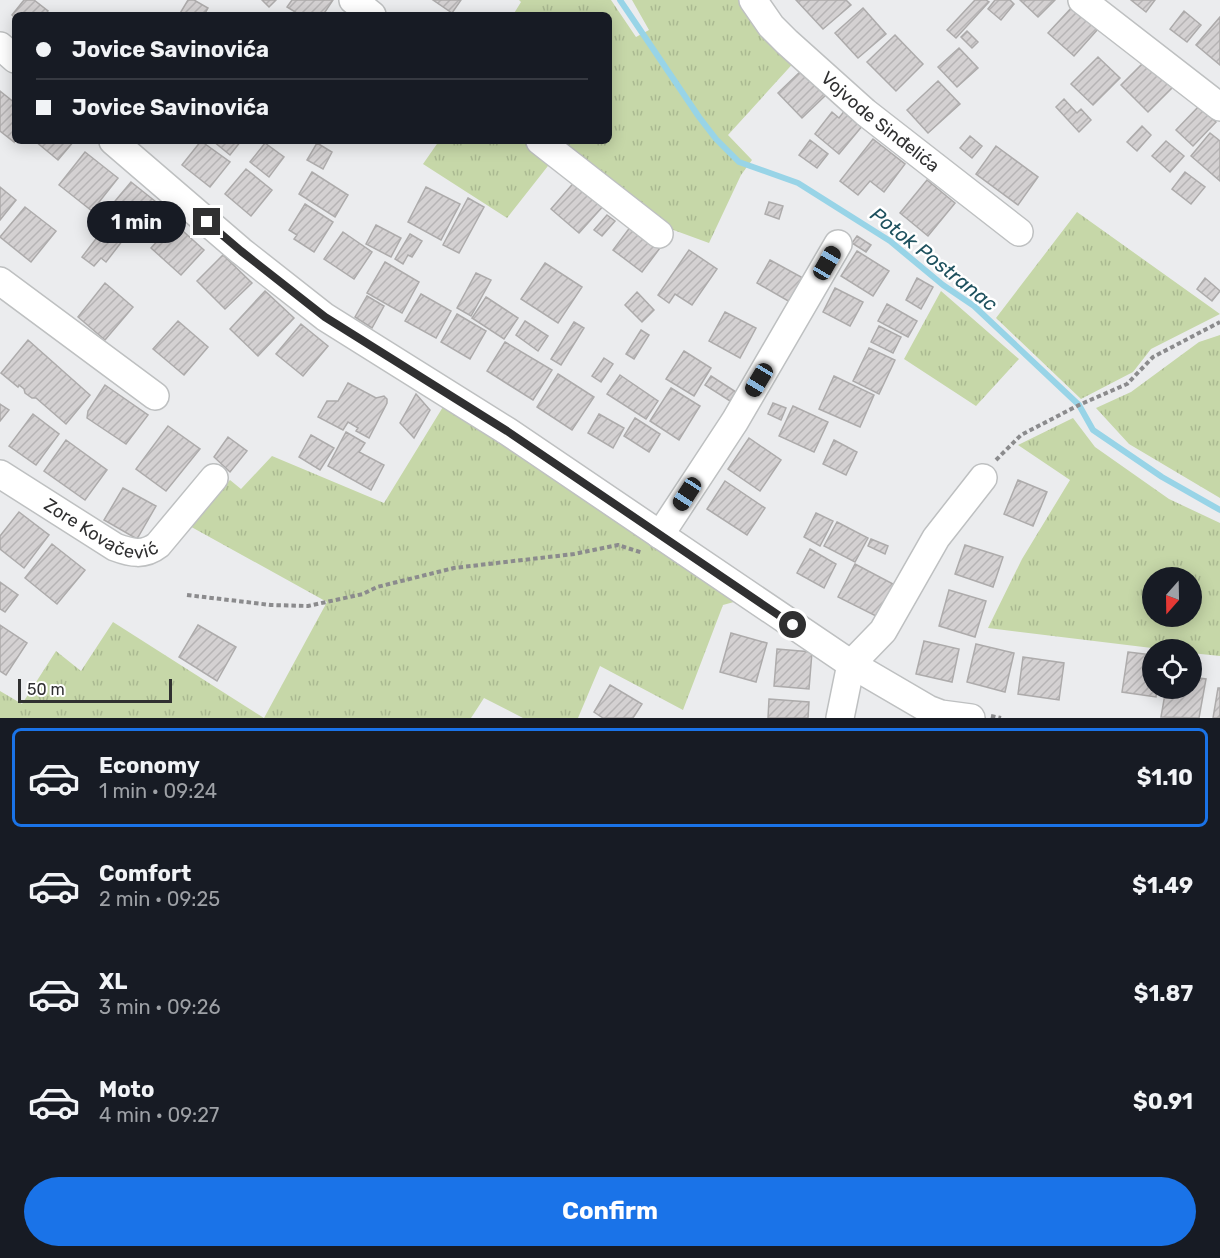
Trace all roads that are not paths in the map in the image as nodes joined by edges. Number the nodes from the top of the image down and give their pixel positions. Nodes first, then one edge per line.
1 (353, 0) edge
2 (753, 0) edge
3 (1082, 0) edge
4 (368, 12) edge
5 (0, 46) edge
6 (12, 56) edge
7 (1220, 107) edge
8 (116, 144) edge
9 (544, 144) edge
10 (1019, 232) dead end
11 (659, 234) dead end
12 (838, 244) dead end
13 (0, 280) edge
14 (155, 396) dead end
15 (0, 474) edge
16 (214, 478) dead end
17 (983, 478) road end
18 (653, 544) junction
19 (851, 664) junction
20 (840, 718) edge
21 (971, 718) edge

1 - 4 street
2 - 10 street, Vojvode Sinđelića
3 - 7 street
5 - 6 street
8 - 18 street
9 - 11 street
12 - 18 street
13 - 14 street
15 - 16 street, Zore Kovačević
17 - 19 street
18 - 19 street
19 - 20 street
19 - 21 street

